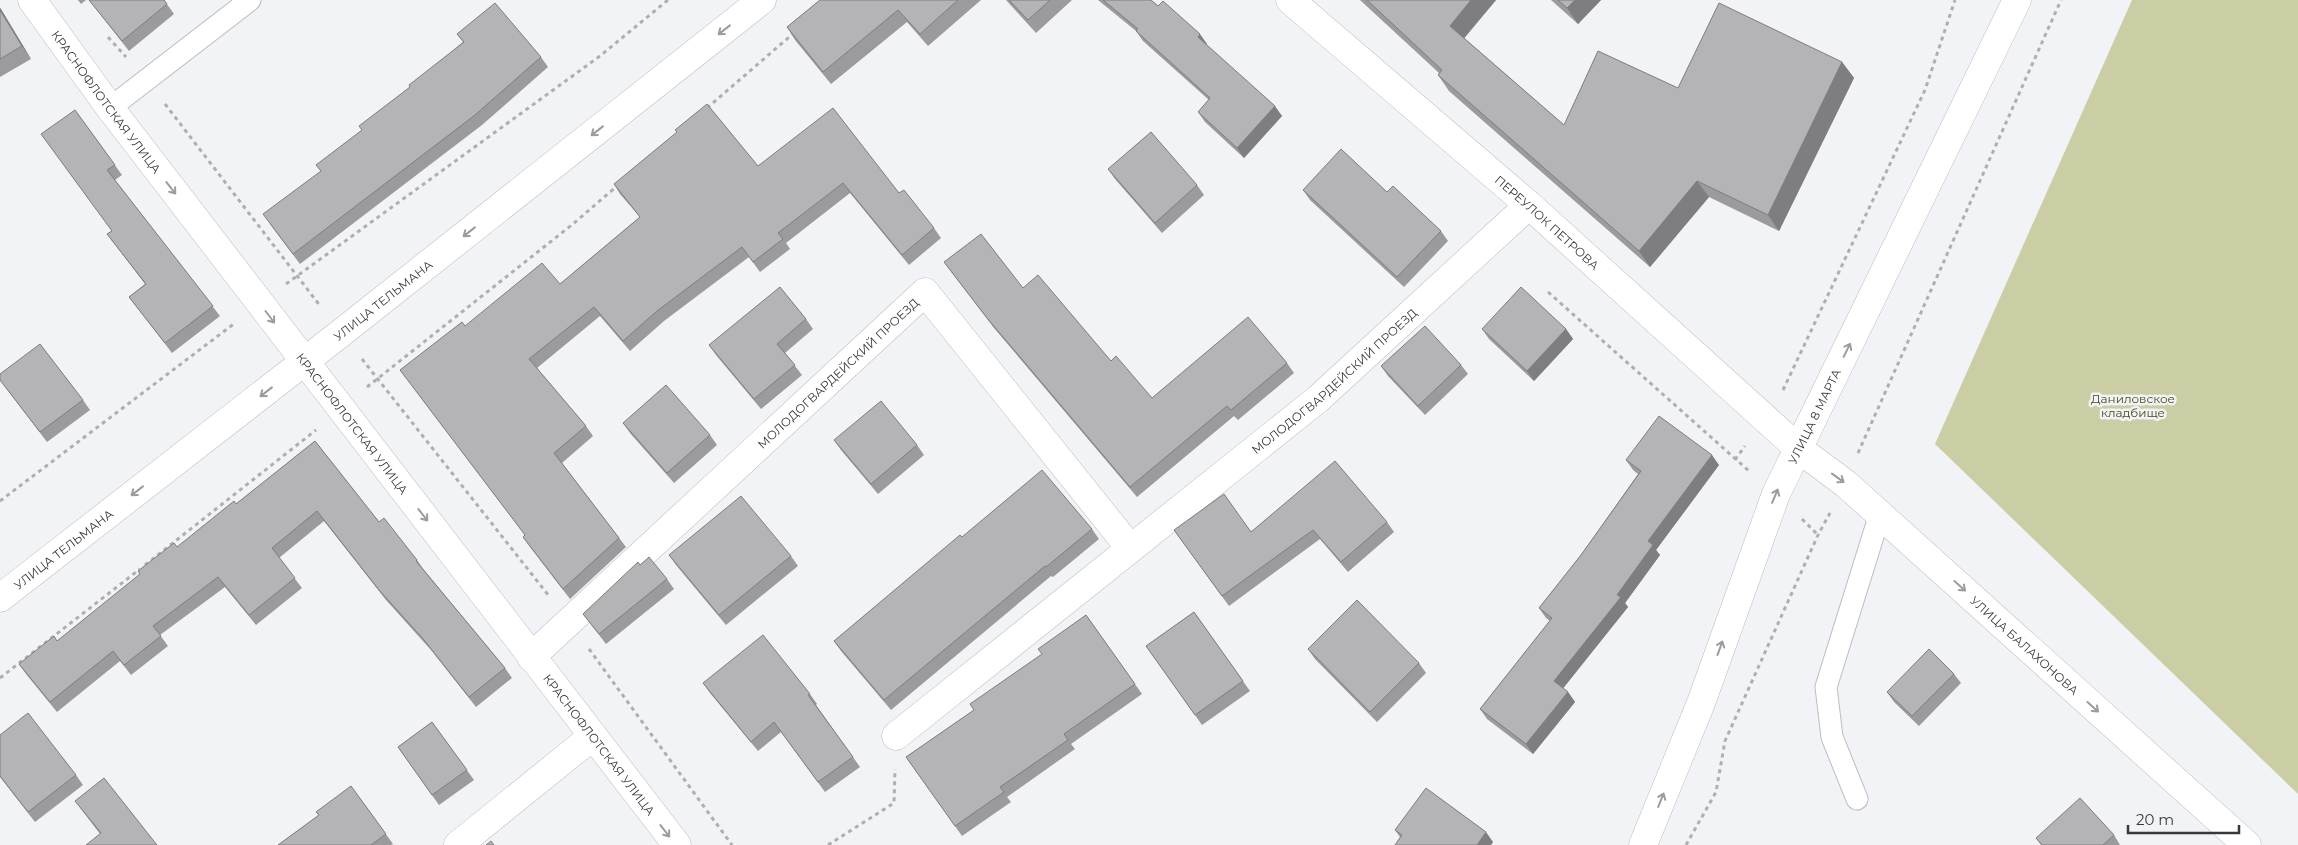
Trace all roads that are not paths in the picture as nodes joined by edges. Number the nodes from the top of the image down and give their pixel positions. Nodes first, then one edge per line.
1 (32, 0) edge
2 (250, 0) edge
3 (762, 0) edge
4 (1290, 0) edge
5 (2018, 0) edge
6 (110, 108) junction
7 (1529, 205) junction
8 (304, 362) junction
9 (1799, 449) junction
10 (1880, 514) junction
11 (1130, 548) junction
12 (0, 598) edge
13 (531, 657) junction
14 (593, 736) junction
15 (896, 736) road end
16 (1857, 799) dead end
17 (458, 845) edge
18 (677, 845) edge
19 (1643, 845) edge
20 (2247, 845) edge

1 - 6 street, КРАСНОФЛОТСКАЯ УЛИЦА
2 - 6 lane
3 -> 8 street, УЛИЦА ТЕЛЬМАНА
4 - 7 street, ПЕРЕУЛОК ПЕТРОВА
9 -> 5 street, УЛИЦА 8 МАРТА
6 -> 8 street, КРАСНОФЛОТСКАЯ УЛИЦА
7 - 9 street, ПЕРЕУЛОК ПЕТРОВА
7 - 11 street, МОЛОДОГВАРДЕЙСКИЙ ПРОЕЗД
8 -> 12 street, УЛИЦА ТЕЛЬМАНА
8 -> 13 street, КРАСНОФЛОТСКАЯ УЛИЦА
9 -> 10 street, УЛИЦА БАЛАХОНОВА
19 -> 9 street, УЛИЦА 8 МАРТА
10 - 16 lane
10 -> 20 street, УЛИЦА БАЛАХОНОВА
11 - 13 street, МОЛОДОГВАРДЕЙСКИЙ ПРОЕЗД
11 - 15 street, МОЛОДОГВАРДЕЙСКИЙ ПРОЕЗД
13 - 14 street, КРАСНОФЛОТСКАЯ УЛИЦА
14 - 17 street
14 -> 18 street, КРАСНОФЛОТСКАЯ УЛИЦА

